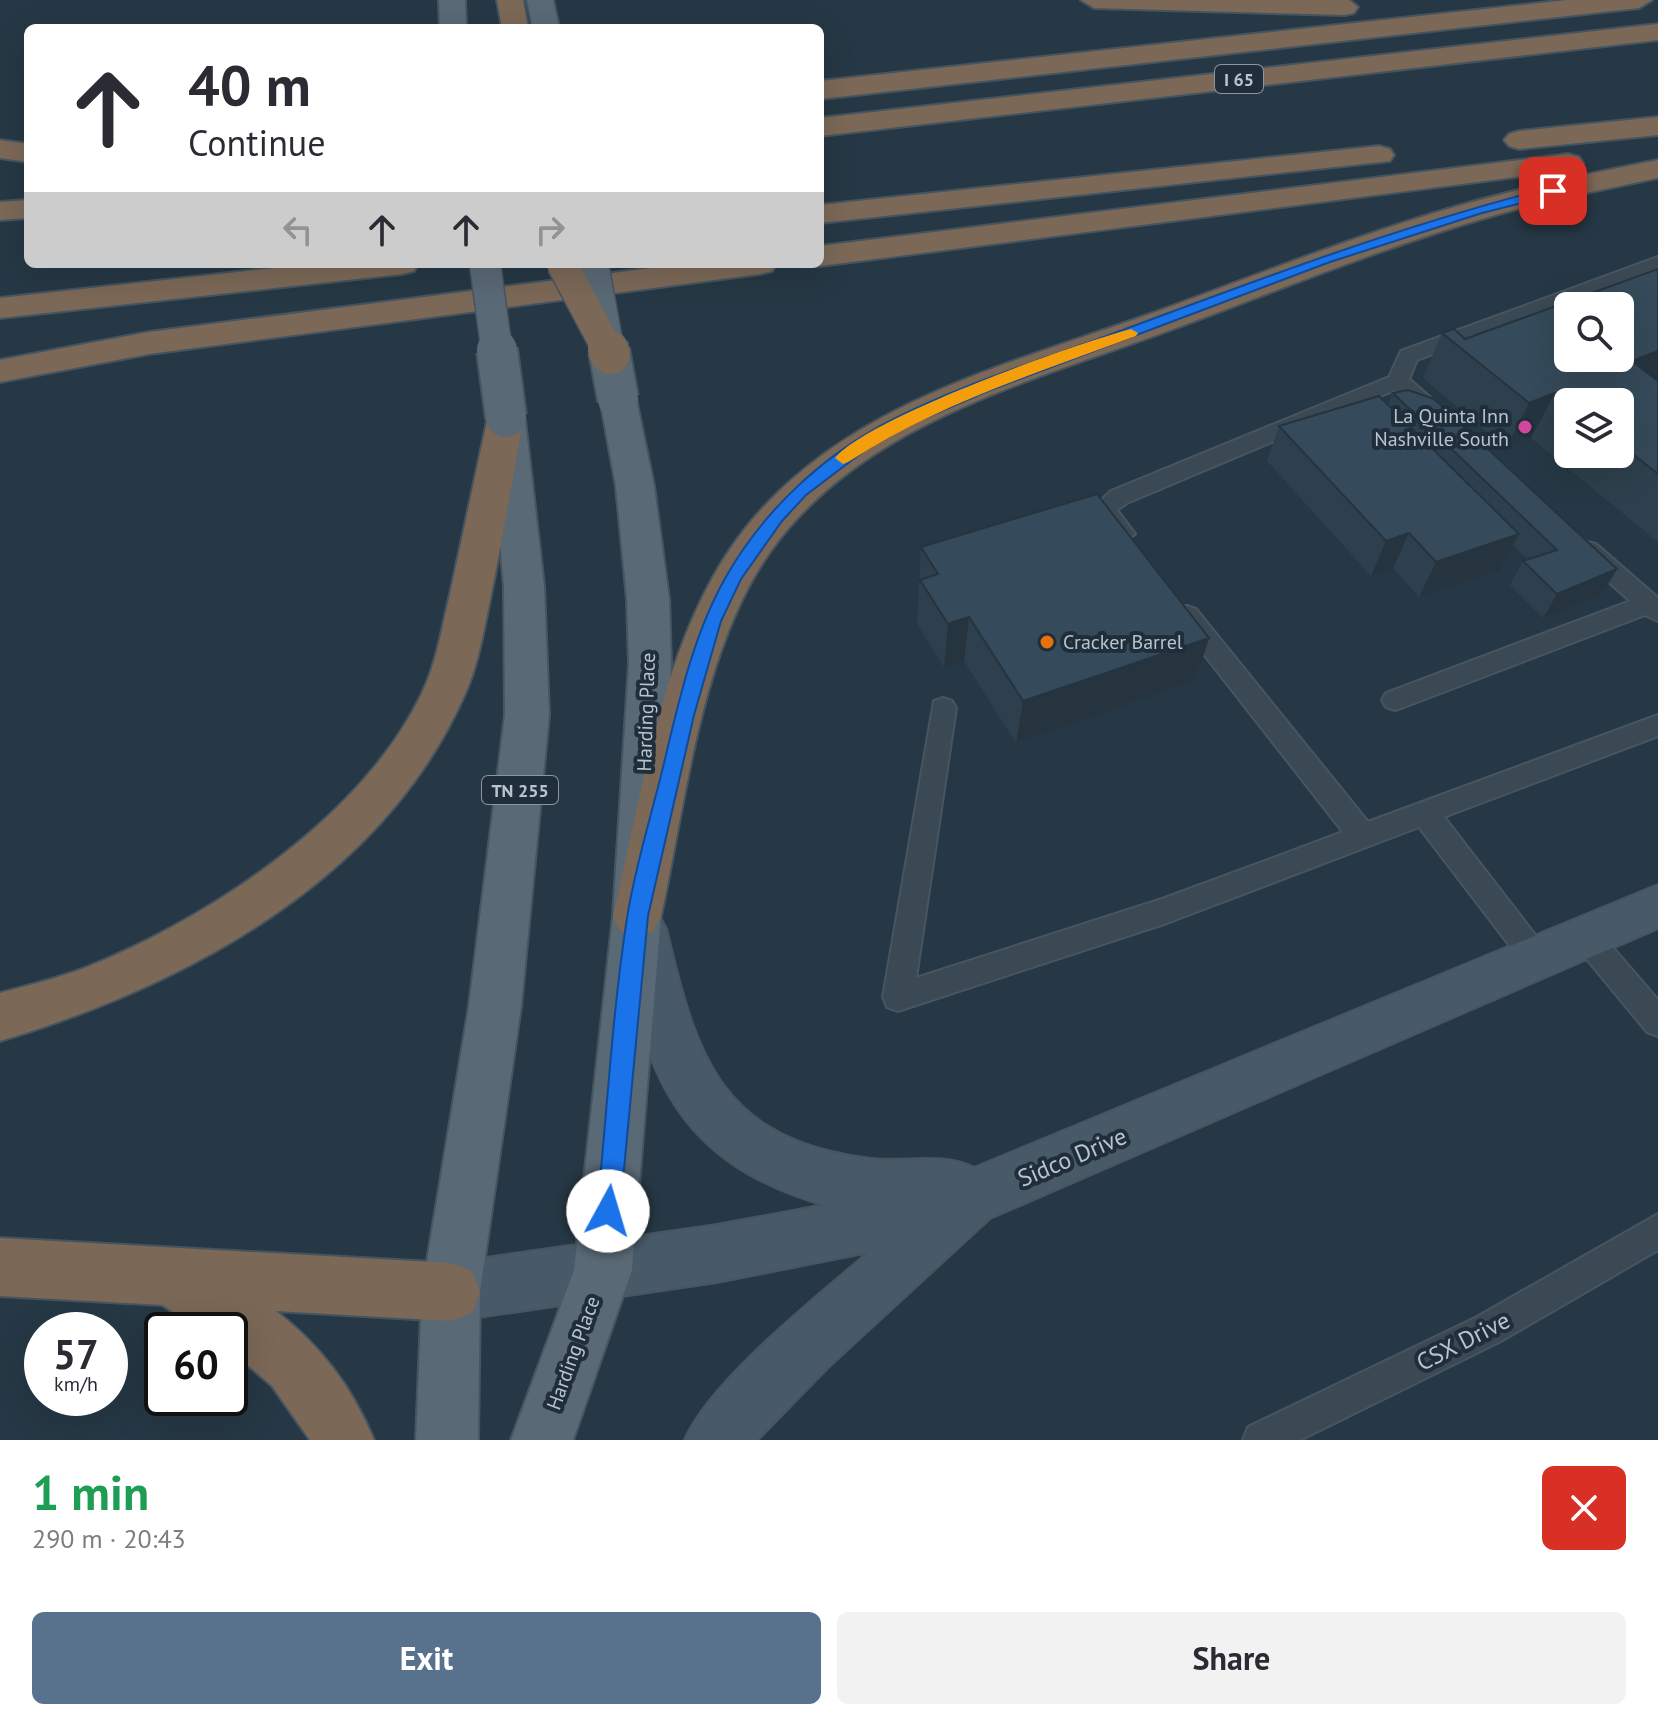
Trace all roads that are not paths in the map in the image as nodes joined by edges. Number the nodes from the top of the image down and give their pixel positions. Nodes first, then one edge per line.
1 (452, 0) edge
2 (510, 0) edge
3 (540, 0) edge
4 (1094, 0) edge
5 (1515, 0) edge
6 (1639, 0) edge
7 (453, 24) edge
8 (514, 24) edge
9 (545, 24) edge
10 (1658, 32) edge
11 (824, 90) edge
12 (1658, 126) edge
13 (824, 127) edge
14 (1484, 144) dead end
15 (0, 149) edge
16 (24, 152) edge
17 (1405, 152) dead end
18 (1658, 153) edge
19 (1658, 169) edge
20 (24, 209) edge
21 (0, 211) edge
22 (824, 214) edge
23 (824, 256) edge
24 (1658, 263) edge
25 (365, 268) edge
26 (486, 268) edge
27 (564, 268) edge
28 (594, 268) edge
29 (729, 268) edge
30 (0, 308) edge
31 (610, 354) junction
32 (0, 371) edge
33 (1398, 381) junction
34 (506, 417) junction
35 (1446, 424) edge
36 (1103, 509) junction
37 (1075, 517) edge
38 (1565, 530) edge
39 (1142, 557) edge
40 (1171, 594) edge
41 (1653, 608) edge
42 (1395, 700) dead end
43 (943, 708) dead end
44 (1658, 725) edge
45 (1425, 814) junction
46 (1364, 837) junction
47 (1658, 906) edge
48 (637, 916) junction
49 (1586, 937) junction
50 (1536, 958) junction
51 (0, 1017) edge
52 (1658, 1022) edge
53 (997, 1188) junction
54 (1658, 1231) edge
55 (0, 1267) edge
56 (603, 1270) junction
57 (168, 1276) junction
58 (451, 1292) junction
59 (343, 1440) edge
60 (447, 1440) edge
61 (542, 1440) edge
62 (716, 1440) edge
63 (1261, 1440) edge

1 - 7 main road
2 - 8 highway
3 - 9 main road
4 - 5 highway
6 - 11 highway
10 - 13 highway, I 65
12 - 14 highway
15 - 16 highway
17 - 22 highway
18 - 23 highway
19 - 48 highway
20 - 21 highway
24 - 33 lane
25 - 30 highway
26 - 34 main road, TN 255, bridge
27 - 31 highway, bridge
28 - 31 main road, Harding Place, bridge
29 - 32 highway
31 - 48 main road, Harding Place, bridge
33 - 35 lane
33 - 36 lane
34 - 51 highway
34 - 58 main road, TN 255
36 - 37 lane
36 - 39 lane
38 - 41 lane
40 - 46 lane
41 - 42 lane
43 - 46 lane
44 - 45 lane
45 - 46 lane
45 - 50 lane
47 - 49 main road, Sidco Drive
48 - 53 main road
48 - 56 main road, Harding Place
49 - 50 main road, Sidco Drive
49 - 52 lane
50 - 53 main road, Sidco Drive
53 - 56 main road, Sidco Drive
53 - 62 main road
54 - 63 lane, CSX Drive
55 - 57 highway
56 - 58 main road, Sidco Drive
56 - 61 main road, Harding Place
57 - 58 highway
57 - 59 highway
58 - 60 main road, TN 255

